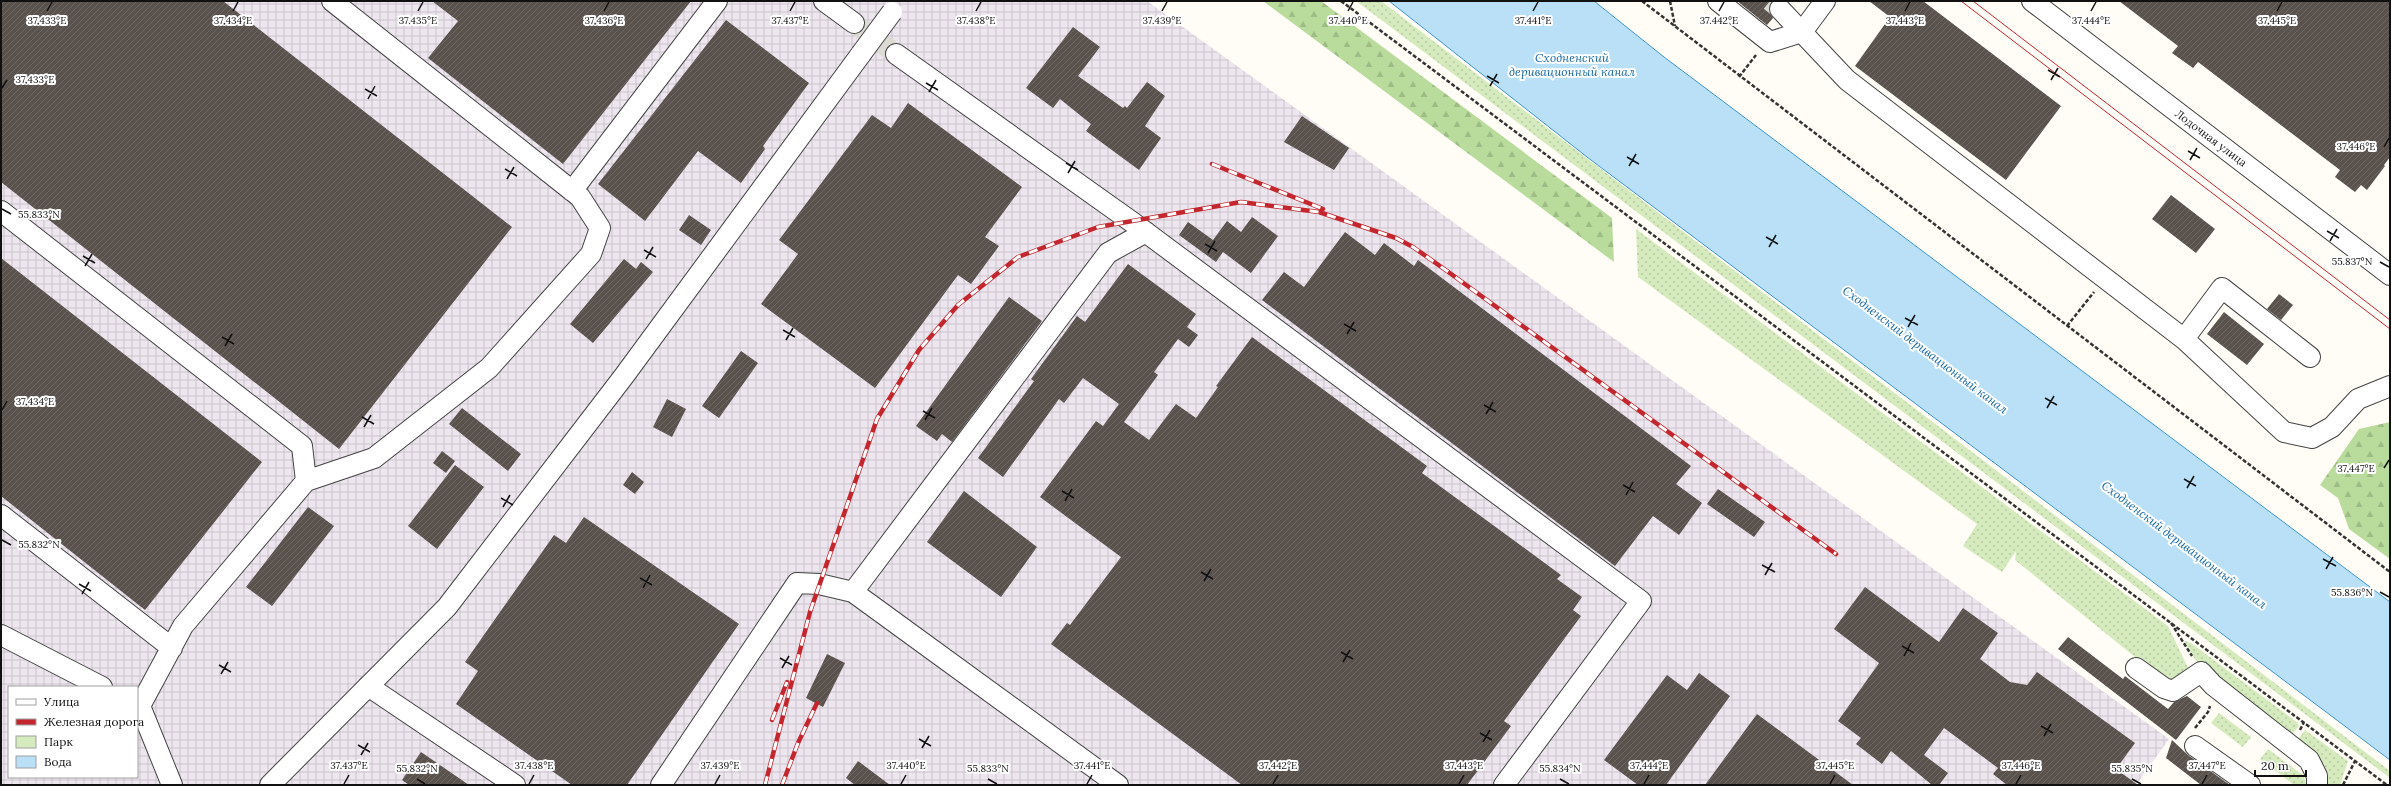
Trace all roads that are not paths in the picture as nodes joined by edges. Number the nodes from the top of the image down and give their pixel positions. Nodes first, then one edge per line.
1 (332, 1) edge
2 (717, 1) edge
3 (824, 1) edge
4 (1718, 1) edge
5 (1825, 1) edge
6 (2032, 1) edge
7 (896, 7) edge
8 (1780, 9) tunnel mouth
9 (854, 23) tunnel mouth
10 (1802, 32) junction
11 (896, 54) tunnel mouth
12 (572, 191) junction
13 (1, 211) edge
14 (1146, 232) junction
15 (2390, 275) edge
16 (2184, 339) junction
17 (2310, 357) dead end
18 (2390, 386) edge
19 (306, 481) junction
20 (1, 515) edge
21 (853, 592) junction
22 (3, 642) edge
23 (172, 648) junction
24 (2136, 668) dead end
25 (100, 686) edge
26 (368, 686) junction
27 (138, 705) edge
28 (2195, 746) dead end
29 (172, 785) edge
30 (270, 785) edge
31 (515, 785) edge
32 (661, 785) edge
33 (1118, 785) edge
34 (1504, 785) edge
35 (2250, 785) edge
36 (2317, 785) edge

1 - 12 street
2 - 12 street
3 - 9 street
4 - 10 street
5 - 10 street
6 - 15 street, Лодочная улица
7 - 26 street, bridge
8 - 10 street
10 - 16 street
11 - 14 street
12 - 19 street
13 - 19 street
14 - 21 street
14 - 34 street
16 - 17 street
16 - 18 street
19 - 23 street
20 - 23 street
21 - 32 street
21 - 33 street
22 - 25 street
23 - 27 street
24 - 36 street
26 - 30 street
26 - 31 street
27 - 29 street
28 - 35 street

